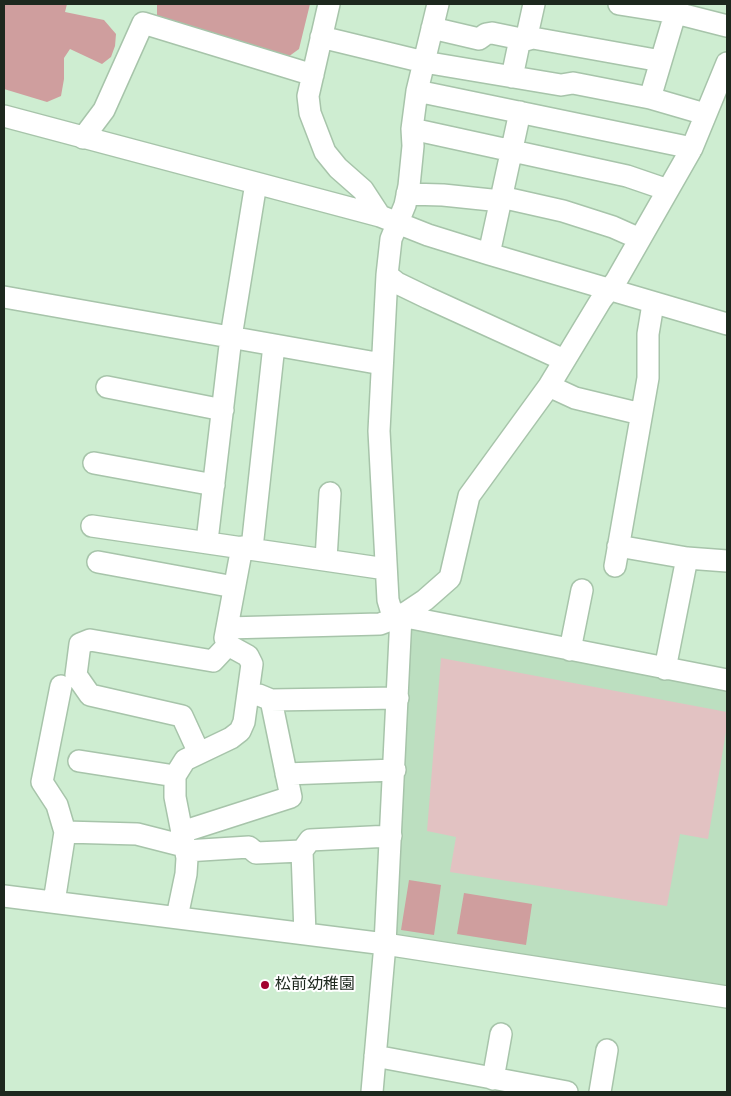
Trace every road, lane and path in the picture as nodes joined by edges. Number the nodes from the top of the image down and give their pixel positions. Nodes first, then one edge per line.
1 (328, 4) edge
2 (438, 4) edge
3 (534, 4) edge
4 (619, 4) edge
5 (677, 9) edge
6 (727, 26) edge
7 (432, 28) junction
8 (321, 37) junction
9 (523, 40) junction
10 (661, 61) junction
11 (424, 62) junction
12 (727, 63) edge
13 (312, 75) junction
14 (512, 77) junction
15 (417, 91) junction
16 (650, 98) junction
17 (520, 112) junction
18 (705, 114) junction
19 (4, 116) edge
20 (412, 129) junction
21 (83, 138) junction
22 (692, 148) junction
23 (512, 149) junction
24 (256, 184) junction
25 (668, 190) junction
26 (407, 194) junction
27 (501, 199) junction
28 (389, 220) junction
29 (640, 239) junction
30 (489, 254) junction
31 (387, 275) junction
32 (608, 290) junction
33 (4, 297) edge
34 (653, 304) junction
35 (727, 324) edge
36 (231, 337) junction
37 (274, 345) junction
38 (564, 360) junction
39 (382, 364) junction
40 (549, 386) junction
41 (108, 387) dead end
42 (223, 410) junction
43 (641, 414) junction
44 (94, 463) dead end
45 (214, 485) junction
46 (330, 493) dead end
47 (92, 526) dead end
48 (207, 541) junction
49 (247, 548) junction
50 (687, 558) junction
51 (326, 559) junction
52 (727, 561) edge
53 (98, 562) dead end
54 (386, 569) junction
55 (234, 587) junction
56 (582, 590) dead end
57 (401, 616) junction
58 (227, 636) junction
59 (570, 650) junction
60 (665, 669) junction
61 (727, 680) edge
62 (61, 686) dead end
63 (248, 691) junction
64 (398, 698) junction
65 (271, 700) junction
66 (199, 754) junction
67 (79, 761) dead end
68 (395, 770) junction
69 (286, 774) junction
70 (175, 776) junction
71 (65, 832) junction
72 (391, 836) junction
73 (184, 843) junction
74 (302, 851) junction
75 (4, 896) edge
76 (54, 902) junction
77 (177, 918) junction
78 (305, 934) junction
79 (385, 944) junction
80 (727, 997) edge
81 (501, 1034) dead end
82 (607, 1050) dead end
83 (375, 1056) junction
84 (493, 1079) junction
85 (372, 1092) edge
86 (566, 1092) edge
87 (600, 1092) edge

1 - 8 street
2 - 7 street
3 - 9 street
4 - 5 street
5 - 6 street
5 - 10 street
7 - 9 street
7 - 11 street
8 - 11 street
8 - 13 street
9 - 10 street
9 - 14 street
10 - 16 street
11 - 14 street
11 - 15 street
12 - 18 street
13 - 21 street
13 - 28 street
14 - 16 street
15 - 17 street
15 - 20 street
16 - 18 street
17 - 22 street
17 - 23 street
18 - 22 street
19 - 21 street
20 - 23 street
20 - 26 street
21 - 24 street
22 - 25 street
23 - 25 street
23 - 27 street
24 - 28 street
24 - 36 street
25 - 29 street
26 - 27 street
26 - 28 street
27 - 29 street
27 - 30 street
28 - 30 street
28 - 31 street
29 - 32 street
30 - 32 street
31 - 38 street
31 - 39 street
32 - 34 street
32 - 38 street
33 - 36 street
34 - 35 street
34 - 43 street
36 - 37 street
36 - 42 street
37 - 39 street
37 - 49 street
38 - 40 street
39 - 54 street
40 - 43 street
40 - 57 street
41 - 42 street
42 - 45 street
43 - 50 street
44 - 45 street
45 - 48 street
46 - 51 street
47 - 48 street
48 - 49 street
49 - 51 street
49 - 55 street
50 - 52 street
50 - 60 street
51 - 54 street
53 - 55 street
54 - 57 street
55 - 58 street
56 - 59 street
57 - 58 street
57 - 59 street
57 - 64 street
58 - 63 street
58 - 66 street
59 - 60 street
60 - 61 street
62 - 71 street
63 - 65 street
63 - 66 street
64 - 65 street
64 - 68 street
65 - 69 street
66 - 70 street
67 - 70 street
68 - 69 street
68 - 72 street
69 - 73 street
70 - 73 street
71 - 73 street
71 - 76 street
72 - 74 street
72 - 79 street
73 - 74 street
73 - 77 street
74 - 78 street
75 - 76 street
76 - 77 street
77 - 78 street
78 - 79 street
79 - 80 street
79 - 83 street
81 - 84 street
82 - 87 street
83 - 84 street
83 - 85 street
84 - 86 street

